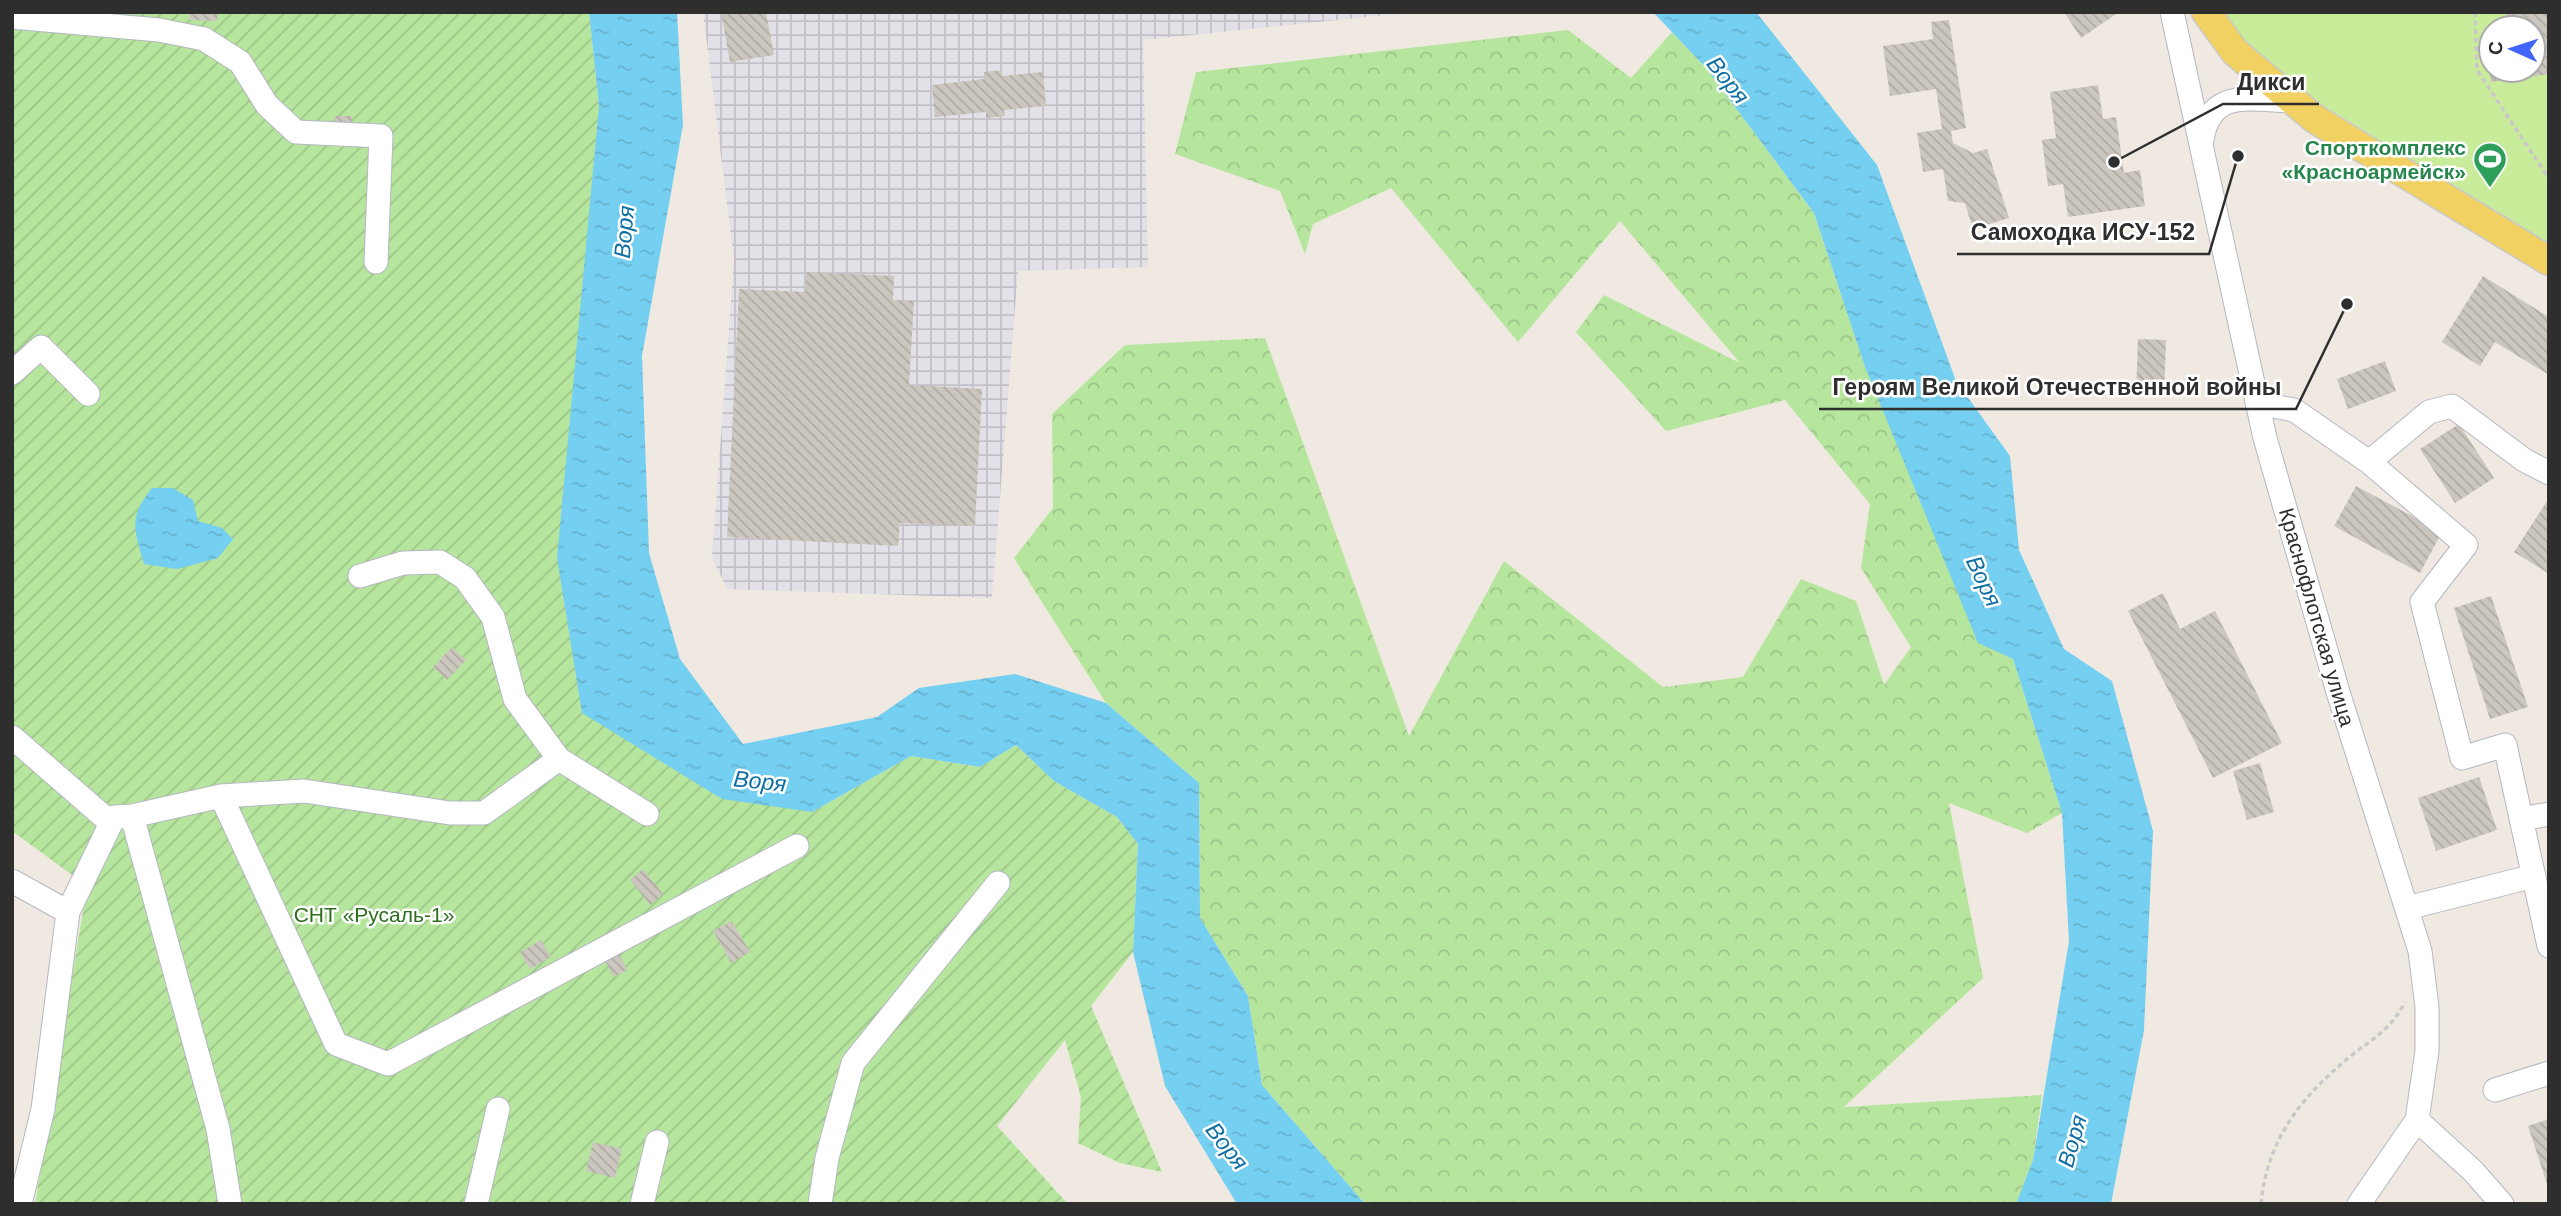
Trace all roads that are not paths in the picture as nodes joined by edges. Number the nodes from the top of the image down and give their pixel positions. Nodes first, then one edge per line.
1 (2172, 12) edge
2 (2206, 12) edge
3 (12, 17) edge
4 (2293, 101) junction
5 (2202, 143) junction
6 (2549, 261) edge
7 (376, 262) dead end
8 (12, 373) edge
9 (88, 394) dead end
10 (2257, 402) junction
11 (2369, 462) junction
12 (2549, 473) edge
13 (360, 576) dead end
14 (12, 737) edge
15 (559, 759) junction
16 (221, 796) junction
17 (647, 814) dead end
18 (2549, 814) edge
19 (122, 819) junction
20 (2521, 819) junction
21 (797, 846) dead end
22 (2534, 876) junction
23 (12, 881) edge
24 (998, 883) dead end
25 (2407, 908) junction
26 (68, 912) junction
27 (2549, 946) edge
28 (2549, 1073) edge
29 (2495, 1090) dead end
30 (498, 1109) dead end
31 (2417, 1120) junction
32 (657, 1142) dead end
33 (20, 1204) edge
34 (230, 1204) edge
35 (476, 1204) edge
36 (642, 1204) edge
37 (820, 1204) edge
38 (2360, 1204) edge
39 (2502, 1204) edge

1 - 5 street, Краснофлотская улица
2 - 4 main road
3 - 7 street
4 - 5 street
4 - 6 main road
5 - 10 street, Краснофлотская улица
8 - 9 street
10 - 11 street
10 - 25 street, Краснофлотская улица
11 - 12 street
11 - 20 street
13 - 15 street
14 - 19 street
15 - 16 street
15 - 17 street
16 - 19 street
16 - 21 street
18 - 20 street
19 - 26 street
19 - 34 street
20 - 22 street
22 - 25 street
22 - 27 street
23 - 26 street
24 - 37 street
25 - 31 street, Краснофлотская улица
26 - 33 street
28 - 29 street
30 - 35 street
31 - 38 street, Краснофлотская улица
31 - 39 street
32 - 36 street

